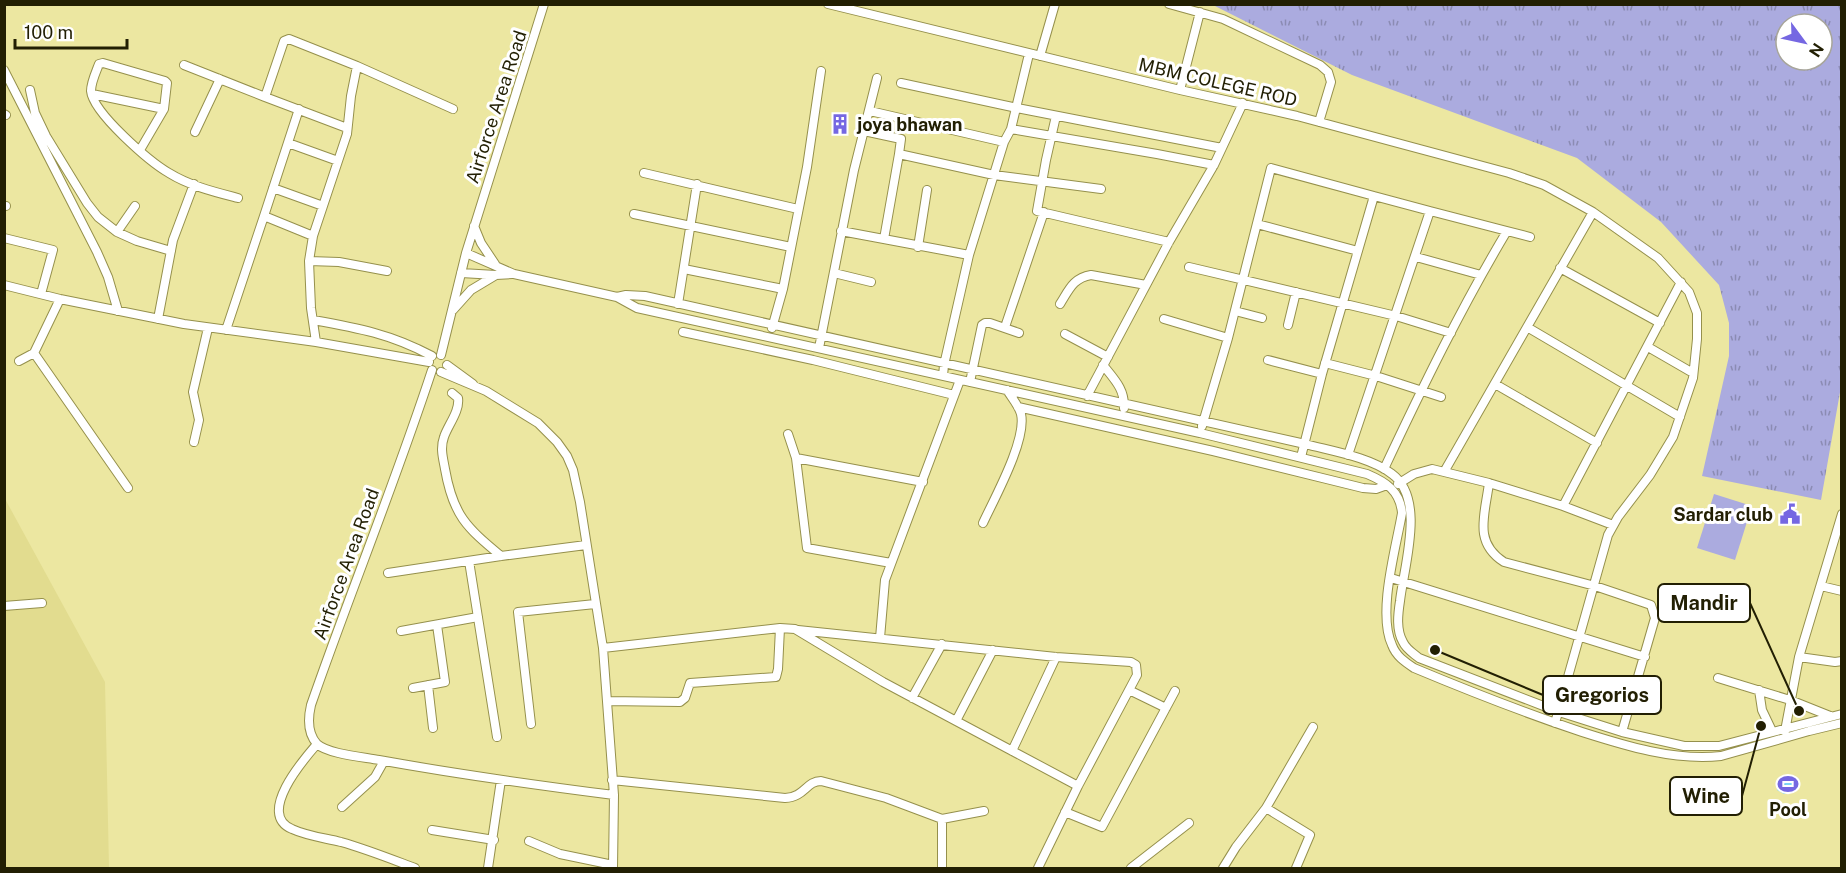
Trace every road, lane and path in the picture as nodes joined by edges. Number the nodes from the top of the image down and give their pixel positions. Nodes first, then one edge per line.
1 (544, 4) edge
2 (828, 4) edge
3 (1055, 4) edge
4 (1169, 4) edge
5 (861, 9) edge
6 (1200, 12) junction
7 (1029, 54) junction
8 (1040, 56) junction
9 (184, 65) dead end
10 (357, 66) junction
11 (4, 70) edge
12 (821, 71) dead end
13 (877, 78) dead end
14 (220, 79) junction
15 (901, 83) dead end
16 (30, 90) dead end
17 (1180, 90) junction
18 (92, 94) junction
19 (265, 97) junction
20 (1243, 103) junction
21 (1017, 108) junction
22 (164, 109) junction
23 (299, 109) junction
24 (453, 109) dead end
25 (870, 111) junction
26 (1056, 116) junction
27 (1319, 122) junction
28 (347, 128) junction
29 (1011, 129) junction
30 (864, 130) junction
31 (195, 132) dead end
32 (1050, 137) junction
33 (1004, 142) junction
34 (288, 143) junction
35 (1222, 148) junction
36 (140, 150) junction
37 (899, 154) junction
38 (338, 161) junction
39 (1214, 165) junction
40 (644, 173) dead end
41 (994, 175) junction
42 (1042, 181) junction
43 (194, 184) junction
44 (697, 184) junction
45 (273, 188) junction
46 (1101, 189) dead end
47 (927, 190) dead end
48 (1374, 196) junction
49 (238, 198) dead end
50 (135, 206) dead end
51 (323, 206) junction
52 (798, 208) junction
53 (1430, 211) junction
54 (1044, 212) junction
55 (1593, 212) junction
56 (634, 214) dead end
57 (264, 216) junction
58 (1257, 224) junction
59 (474, 226) junction
60 (691, 226) junction
61 (841, 231) junction
62 (1507, 231) junction
63 (117, 232) junction
64 (313, 237) junction
65 (1530, 237) dead end
66 (4, 238) edge
67 (884, 239) junction
68 (1169, 242) junction
69 (791, 247) junction
70 (918, 247) junction
71 (171, 251) junction
72 (1358, 251) junction
73 (466, 253) junction
74 (969, 255) junction
75 (1416, 257) junction
76 (309, 261) junction
77 (496, 265) junction
78 (1189, 267) dead end
79 (1560, 268) junction
80 (684, 269) junction
81 (387, 271) dead end
82 (461, 273) junction
83 (834, 273) junction
84 (514, 274) junction
85 (496, 275) junction
86 (1481, 275) junction
87 (1243, 278) junction
88 (871, 282) dead end
89 (1681, 282) junction
90 (4, 285) edge
91 (1146, 285) junction
92 (783, 289) junction
93 (1296, 292) junction
94 (41, 294) junction
95 (617, 297) junction
96 (60, 299) junction
97 (678, 304) junction
98 (1060, 304) dead end
99 (1342, 304) junction
100 (118, 311) junction
101 (1235, 311) junction
102 (451, 312) junction
103 (1396, 316) junction
104 (1263, 318) dead end
105 (158, 319) junction
106 (1164, 319) dead end
107 (313, 320) junction
108 (1660, 323) junction
109 (772, 325) junction
110 (1287, 325) dead end
111 (208, 327) junction
112 (1005, 327) junction
113 (1527, 327) junction
114 (226, 330) junction
115 (683, 332) dead end
116 (1019, 333) dead end
117 (1451, 333) junction
118 (1065, 334) dead end
119 (821, 336) junction
120 (770, 338) junction
121 (1228, 338) junction
122 (316, 342) junction
123 (1648, 347) junction
124 (818, 348) junction
125 (34, 353) junction
126 (434, 358) junction
127 (813, 360) junction
128 (1268, 360) dead end
129 (19, 361) dead end
130 (1106, 361) junction
131 (1325, 363) junction
132 (447, 365) junction
133 (944, 365) junction
134 (972, 370) junction
135 (436, 371) junction
136 (1693, 373) junction
137 (1322, 374) junction
138 (943, 376) junction
139 (1376, 376) junction
140 (960, 380) junction
141 (970, 382) junction
142 (1495, 384) junction
143 (1627, 386) junction
144 (477, 387) junction
145 (1007, 390) junction
146 (1421, 390) junction
147 (452, 393) dead end
148 (954, 395) junction
149 (1087, 396) junction
150 (1441, 397) dead end
151 (1124, 405) junction
152 (1018, 406) junction
153 (1124, 416) junction
154 (1680, 417) junction
155 (1202, 422) junction
156 (1200, 433) junction
157 (788, 434) dead end
158 (194, 442) dead end
159 (1597, 442) junction
160 (1305, 444) junction
161 (1270, 450) junction
162 (1348, 455) junction
163 (1301, 457) junction
164 (796, 458) junction
165 (1266, 464) junction
166 (1384, 469) junction
167 (1444, 472) junction
168 (923, 482) junction
169 (1401, 482) junction
170 (1488, 483) junction
171 (1389, 486) junction
172 (128, 488) dead end
173 (1563, 507) junction
174 (1842, 514) edge
175 (983, 523) dead end
176 (1612, 525) junction
177 (586, 545) junction
178 (501, 556) junction
179 (469, 561) junction
180 (891, 563) junction
181 (388, 573) dead end
182 (1391, 578) junction
183 (1402, 582) junction
184 (1595, 586) junction
185 (1821, 586) junction
186 (1842, 591) edge
187 (42, 603) dead end
188 (595, 604) junction
189 (4, 606) edge
190 (478, 617) junction
191 (437, 625) junction
192 (780, 628) junction
193 (795, 630) junction
194 (401, 631) dead end
195 (1581, 637) junction
196 (880, 638) junction
197 (942, 644) junction
198 (603, 648) junction
199 (993, 650) junction
200 (1056, 657) junction
201 (1646, 657) junction
202 (1799, 657) junction
203 (1842, 661) edge
204 (1718, 678) dead end
205 (428, 685) junction
206 (412, 688) dead end
207 (1129, 690) junction
208 (1175, 690) dead end
209 (1759, 690) junction
210 (912, 698) junction
211 (1790, 700) junction
212 (607, 701) junction
213 (1166, 708) junction
214 (1559, 712) junction
215 (1842, 714) edge
216 (1831, 716) junction
217 (956, 721) junction
218 (1555, 723) junction
219 (1842, 723) edge
220 (531, 724) dead end
221 (1312, 727) dead end
222 (434, 728) dead end
223 (1786, 728) junction
224 (1772, 731) junction
225 (1622, 732) junction
226 (497, 737) dead end
227 (1783, 738) junction
228 (317, 744) junction
229 (1012, 751) junction
230 (384, 761) junction
231 (501, 780) junction
232 (612, 780) junction
233 (1078, 786) junction
234 (614, 795) junction
235 (342, 807) dead end
236 (1266, 808) junction
237 (984, 811) dead end
238 (1065, 812) junction
239 (942, 819) junction
240 (1189, 823) dead end
241 (432, 830) dead end
242 (494, 840) junction
243 (529, 841) dead end
244 (396, 865) edge
245 (613, 867) edge
246 (415, 868) edge
247 (488, 868) edge
248 (942, 868) edge
249 (1038, 868) edge
250 (1131, 868) edge
251 (1223, 868) edge
252 (1296, 868) edge

1 - 59 street, Airforce Area Road
2 - 5 street, MBM COLEGE ROD
3 - 8 street
4 - 6 street
5 - 7 street, MBM COLEGE ROD
6 - 17 street
6 - 27 street
7 - 8 street, MBM COLEGE ROD
7 - 21 street
8 - 17 street, MBM COLEGE ROD
9 - 14 street
10 - 19 street
10 - 24 street
10 - 28 street
11 - 100 street
12 - 52 street
13 - 25 street
14 - 19 street
14 - 31 street
15 - 21 street
16 - 63 street
17 - 20 street, MBM COLEGE ROD
18 - 22 street
18 - 22 street
18 - 36 street
19 - 23 street
20 - 27 street, MBM COLEGE ROD
20 - 35 street
21 - 26 street
21 - 29 street
22 - 36 street
23 - 28 street
23 - 34 street
25 - 30 street
25 - 33 street
26 - 32 street
26 - 35 street
27 - 55 street, MBM COLEGE ROD
28 - 38 street
29 - 32 street
29 - 33 street
30 - 37 street
30 - 61 street
32 - 39 street
32 - 42 street
33 - 41 street
34 - 38 street
34 - 45 street
35 - 39 street
36 - 43 street
37 - 41 street
37 - 67 street
38 - 51 street
39 - 68 street
40 - 44 street
41 - 42 street
41 - 74 street
42 - 46 street
42 - 54 street
43 - 49 street
43 - 71 street
44 - 52 street
44 - 60 street
45 - 51 street
45 - 57 street
47 - 70 street
48 - 53 street
48 - 58 street
48 - 72 street
50 - 63 street
51 - 64 street
52 - 69 street
53 - 62 street
53 - 75 street
54 - 68 street
54 - 112 street
55 - 79 street
55 - 89 street, MBM COLEGE ROD
56 - 60 street
57 - 64 street
57 - 114 street
58 - 72 street
58 - 87 street
59 - 73 street, Airforce Area Road
59 - 77 street
60 - 69 street
60 - 80 street
61 - 67 street
61 - 83 street
62 - 65 street
62 - 86 street
63 - 71 street
64 - 76 street
66 - 94 street
67 - 70 street
68 - 91 street
69 - 92 street
70 - 74 street
71 - 105 street
72 - 99 street
73 - 77 street
73 - 82 street, Airforce Area Road
74 - 133 street
75 - 86 street
75 - 103 street
76 - 81 street
76 - 107 street
77 - 84 street
78 - 87 street
79 - 108 street
79 - 113 street
80 - 92 street
80 - 97 street
82 - 85 street
82 - 102 street, Airforce Area Road
83 - 88 street
83 - 119 street
84 - 85 street
84 - 95 street
85 - 102 street
86 - 117 street
87 - 93 street
87 - 101 street
89 - 108 street
89 - 136 street, MBM COLEGE ROD
90 - 94 street
91 - 98 street
91 - 130 street
92 - 109 street
93 - 99 street
93 - 110 street
94 - 96 street
95 - 97 street
95 - 120 street
96 - 100 street
96 - 125 street
97 - 109 street
99 - 103 street
99 - 131 street
100 - 105 street
101 - 104 street
101 - 121 street
102 - 126 street, Airforce Area Road
103 - 117 street
103 - 139 street
105 - 111 street
106 - 121 street
107 - 122 street
107 - 126 street
108 - 123 street
109 - 119 street
109 - 120 street
111 - 114 street
111 - 158 street
112 - 116 street
112 - 134 street
113 - 142 street
113 - 143 street
114 - 122 street
115 - 127 street
117 - 146 street
118 - 130 street
119 - 124 street
119 - 133 street
120 - 124 street
121 - 155 street
122 - 126 street
123 - 136 street
123 - 143 street
124 - 127 street
124 - 138 street
125 - 129 street
125 - 172 street
126 - 132 street
126 - 135 street
127 - 148 street
128 - 137 street
130 - 149 street
130 - 151 street
131 - 137 street
131 - 139 street
132 - 135 street
132 - 144 street
133 - 134 street
133 - 138 street
134 - 141 street
134 - 149 street
135 - 144 street
135 - 228 street, Airforce Area Road
136 - 154 street, MBM COLEGE ROD
137 - 160 street
138 - 140 street
139 - 146 street
139 - 162 street
140 - 141 street
140 - 148 street
141 - 145 street
142 - 159 street
142 - 167 street
143 - 154 street
143 - 159 street
144 - 177 street
145 - 152 street
145 - 153 street
146 - 150 street
146 - 166 street
147 - 178 street
148 - 168 street
149 - 151 street
151 - 153 street
151 - 155 street
152 - 165 street
152 - 175 street
153 - 156 street
154 - 176 street, MBM COLEGE ROD
155 - 156 street
155 - 160 street
156 - 161 street
157 - 164 street
159 - 173 street
160 - 162 street
160 - 163 street
161 - 163 street
161 - 165 street
162 - 166 street
163 - 171 street
164 - 168 street
164 - 180 street
165 - 171 street
166 - 169 street
167 - 169 street
167 - 170 street
168 - 180 street
169 - 171 street
169 - 183 street
170 - 173 street
170 - 184 street
171 - 182 street
173 - 176 street
174 - 185 street
176 - 184 street
177 - 178 street
177 - 188 street
178 - 179 street
179 - 181 street
179 - 190 street
180 - 196 street
182 - 183 street
182 - 218 street
183 - 195 street
183 - 214 street
184 - 195 street
184 - 201 street
185 - 186 street
185 - 202 street
187 - 189 street
188 - 198 street
188 - 220 street
190 - 191 street
190 - 226 street
191 - 194 street
191 - 205 street
192 - 193 street
192 - 198 street
192 - 212 street
193 - 196 street
193 - 210 street
195 - 201 street
195 - 214 street
196 - 197 street
197 - 199 street
197 - 210 street
198 - 212 street
199 - 200 street
199 - 217 street
200 - 207 street
200 - 229 street
201 - 225 street
202 - 203 street
202 - 211 street
204 - 209 street
205 - 206 street
205 - 222 street
207 - 213 street
207 - 233 street
208 - 213 street
209 - 211 street
209 - 224 street
210 - 217 street
211 - 216 street
211 - 223 street
212 - 232 street
213 - 238 street
214 - 218 street
214 - 225 street
215 - 216 street
216 - 223 street
217 - 229 street
218 - 227 street
219 - 227 street
221 - 236 street
223 - 224 street
223 - 227 street
224 - 225 street
228 - 230 street
228 - 244 street
229 - 233 street
230 - 231 street
230 - 235 street
231 - 234 street
231 - 242 street
232 - 234 street
232 - 239 street
233 - 238 street
234 - 245 street
236 - 251 street
236 - 252 street
237 - 239 street
238 - 249 street
239 - 248 street
240 - 250 street
241 - 242 street
242 - 247 street
243 - 245 street
244 - 246 street

